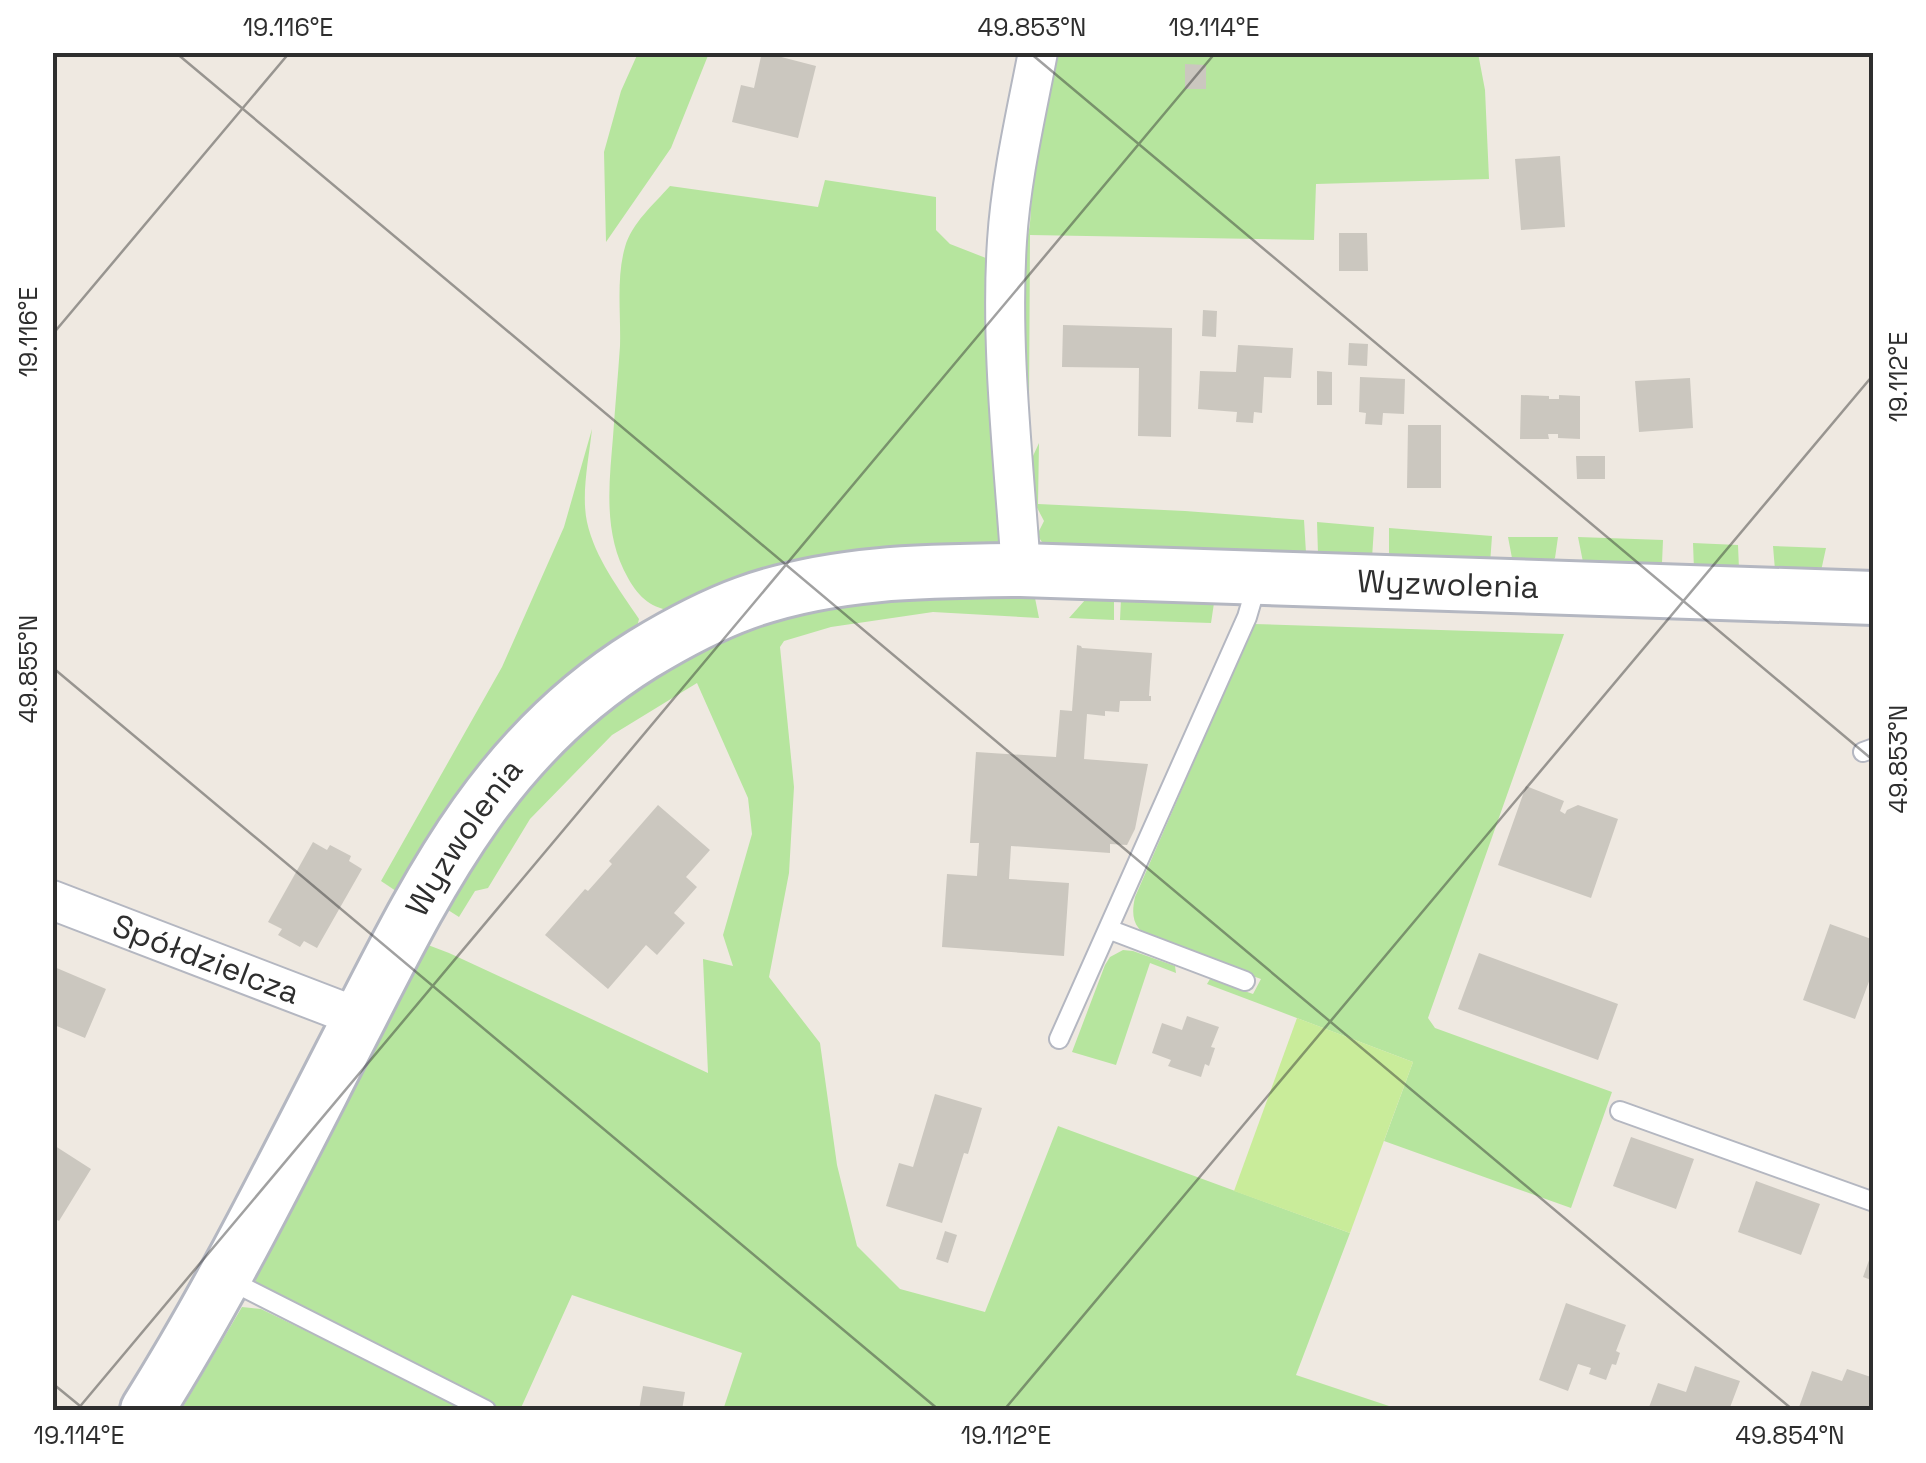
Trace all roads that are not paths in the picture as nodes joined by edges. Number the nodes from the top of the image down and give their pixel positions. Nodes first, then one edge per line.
1 (1038, 52) edge
2 (1022, 570) junction
3 (1258, 578) junction
4 (1874, 598) edge
5 (52, 900) edge
6 (1108, 930) junction
7 (1245, 981) dead end
8 (360, 1018) junction
9 (1059, 1039) dead end
10 (1620, 1111) dead end
11 (1874, 1202) edge
12 (224, 1278) junction
13 (147, 1410) edge
14 (486, 1410) edge

1 - 2 street
2 - 3 street, Wyzwolenia
2 - 8 street, Wyzwolenia
3 - 4 street, Wyzwolenia
3 - 6 lane
5 - 8 street, Spółdzielcza
6 - 7 lane
6 - 9 lane
8 - 12 street, Wyzwolenia
10 - 11 lane
12 - 13 street, Wyzwolenia
12 - 14 lane

